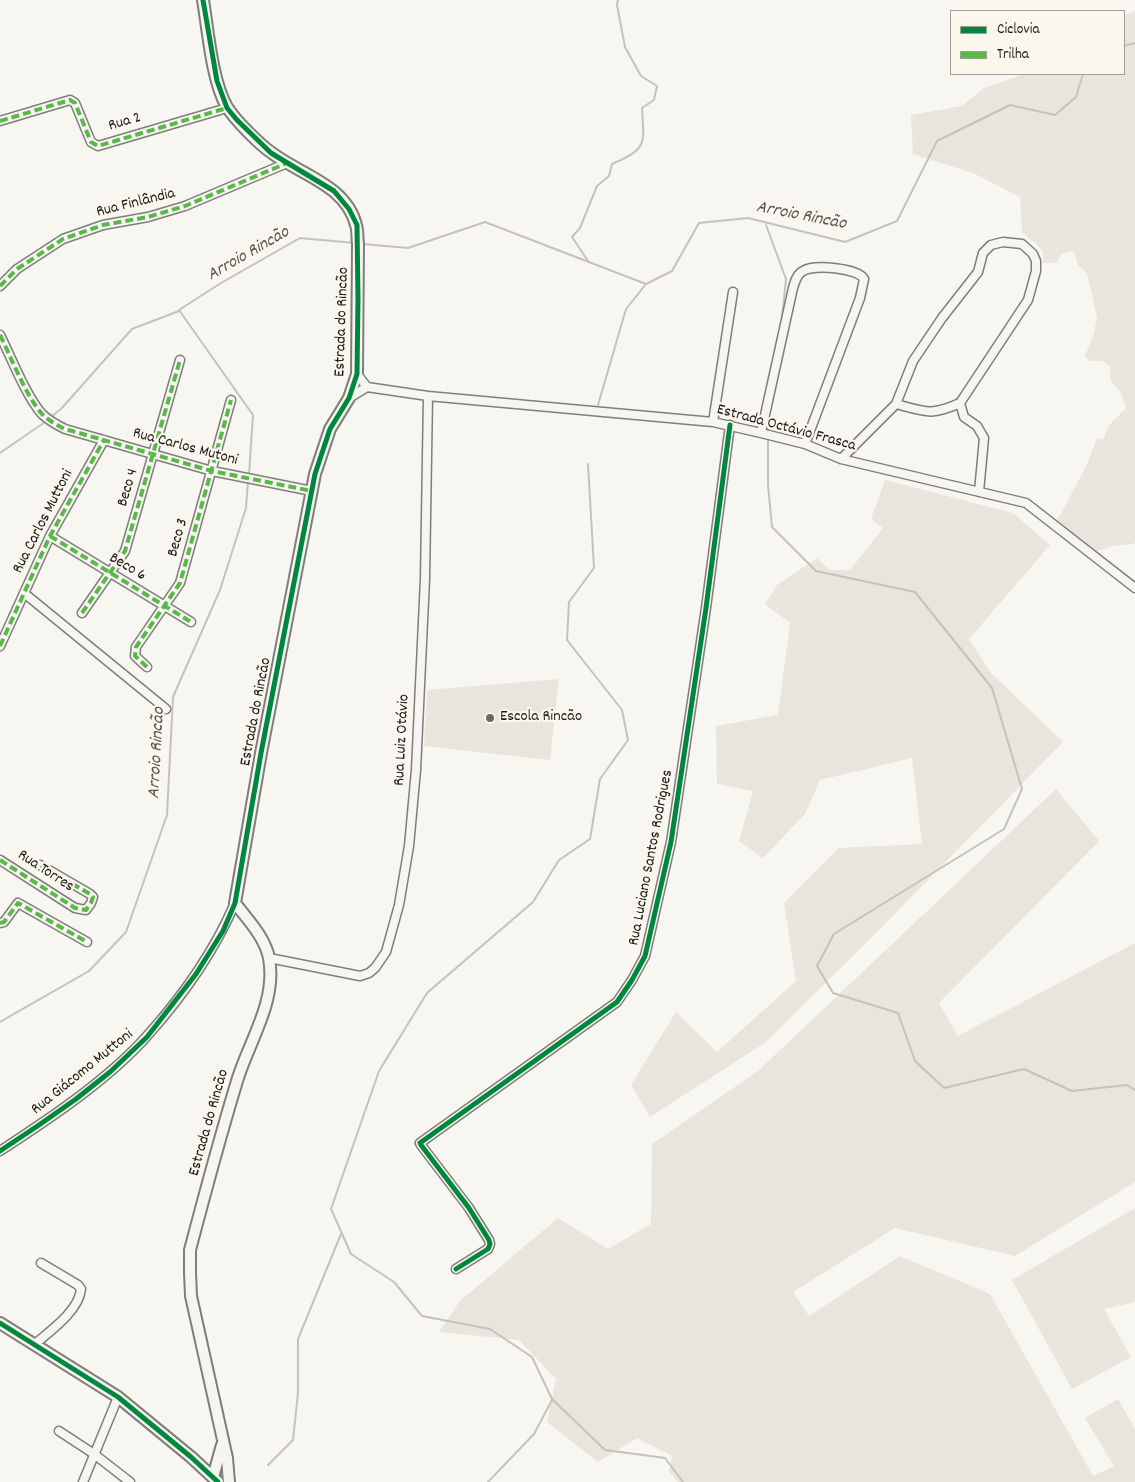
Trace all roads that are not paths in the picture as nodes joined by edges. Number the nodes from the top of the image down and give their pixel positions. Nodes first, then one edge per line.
1 (203, 0) edge
2 (227, 108) junction
3 (0, 121) edge
4 (287, 163) junction
5 (0, 286) edge
6 (733, 292) dead end
7 (0, 335) edge
8 (180, 360) dead end
9 (357, 374) junction
10 (367, 387) junction
11 (428, 396) junction
12 (349, 398) junction
13 (231, 400) dead end
14 (960, 403) junction
15 (896, 404) junction
16 (713, 422) junction
17 (730, 425) junction
18 (761, 432) junction
19 (104, 440) junction
20 (804, 444) junction
21 (154, 455) junction
22 (841, 458) junction
23 (212, 471) junction
24 (312, 491) junction
25 (979, 492) junction
26 (50, 536) junction
27 (109, 573) junction
28 (1135, 588) edge
29 (24, 593) junction
30 (164, 606) junction
31 (82, 613) dead end
32 (191, 622) dead end
33 (0, 646) edge
34 (148, 667) dead end
35 (166, 709) dead end
36 (0, 860) edge
37 (40, 865) dead end
38 (235, 903) junction
39 (0, 923) edge
40 (87, 942) dead end
41 (269, 958) junction
42 (0, 1151) edge
43 (41, 1263) dead end
44 (456, 1270) dead end
45 (0, 1323) edge
46 (35, 1344) junction
47 (118, 1397) junction
48 (59, 1431) dead end
49 (223, 1444) junction
50 (94, 1454) junction
51 (200, 1466) junction
52 (227, 1466) junction
53 (215, 1480) edge
54 (83, 1482) edge
55 (130, 1482) edge
56 (229, 1482) edge

1 - 2 street, Estrada do Rincão
2 - 3 street, Rua 2
2 - 4 street, Estrada do Rincão
4 - 5 street, Rua Finlândia
4 - 9 street, Estrada do Rincão
6 - 16 street
7 - 19 street, Rua Carlos Mutoni
8 - 21 street, Beco 4
9 - 10 street
9 - 12 street, Estrada do Rincão
10 - 11 street, Estrada Octávio Frasca
10 - 12 street
11 - 16 street, Estrada Octávio Frasca
11 - 41 street, Rua Luiz Otávio
12 - 24 street, Estrada do Rincão
13 - 23 street, Beco 3
14 - 15 street
14 - 15 street
14 - 25 street
15 - 22 street
16 - 17 street, Estrada Octávio Frasca
17 - 18 street, Estrada Octávio Frasca
17 - 44 street, Rua Luciano Santos Rodrigues
18 - 20 street, Estrada Octávio Frasca
18 - 20 street
19 - 21 street, Rua Carlos Mutoni
19 - 26 street, Rua Carlos Muttoni
20 - 22 street, Estrada Octávio Frasca
21 - 23 street, Rua Carlos Mutoni
21 - 27 street, Beco 4
22 - 25 street, Estrada Octávio Frasca
23 - 24 street, Rua Carlos Mutoni
23 - 30 street, Beco 3
24 - 38 street, Estrada do Rincão
25 - 28 street, Estrada Octávio Frasca
26 - 27 street, Beco 6
26 - 29 street, Rua Carlos Muttoni
27 - 30 street, Beco 6
27 - 31 street, Beco 4
29 - 33 street, Rua Carlos Muttoni
29 - 35 street
30 - 32 street, Beco 6
30 - 34 street, Beco 3
36 - 37 street, Rua Torres
38 - 41 street, Estrada do Rincão
38 - 42 street, Rua Giácomo Muttoni
39 - 40 street
41 - 49 street, Estrada do Rincão
43 - 46 street
45 - 46 street
46 - 47 street
47 - 50 street
47 - 51 street
48 - 50 street
49 - 51 street
49 - 52 street, Estrada do Rincão
49 - 53 street, Estrada do Rincão
50 - 54 street
50 - 55 street
51 - 53 street
52 - 53 street
52 - 56 street, Estrada do Rincão

